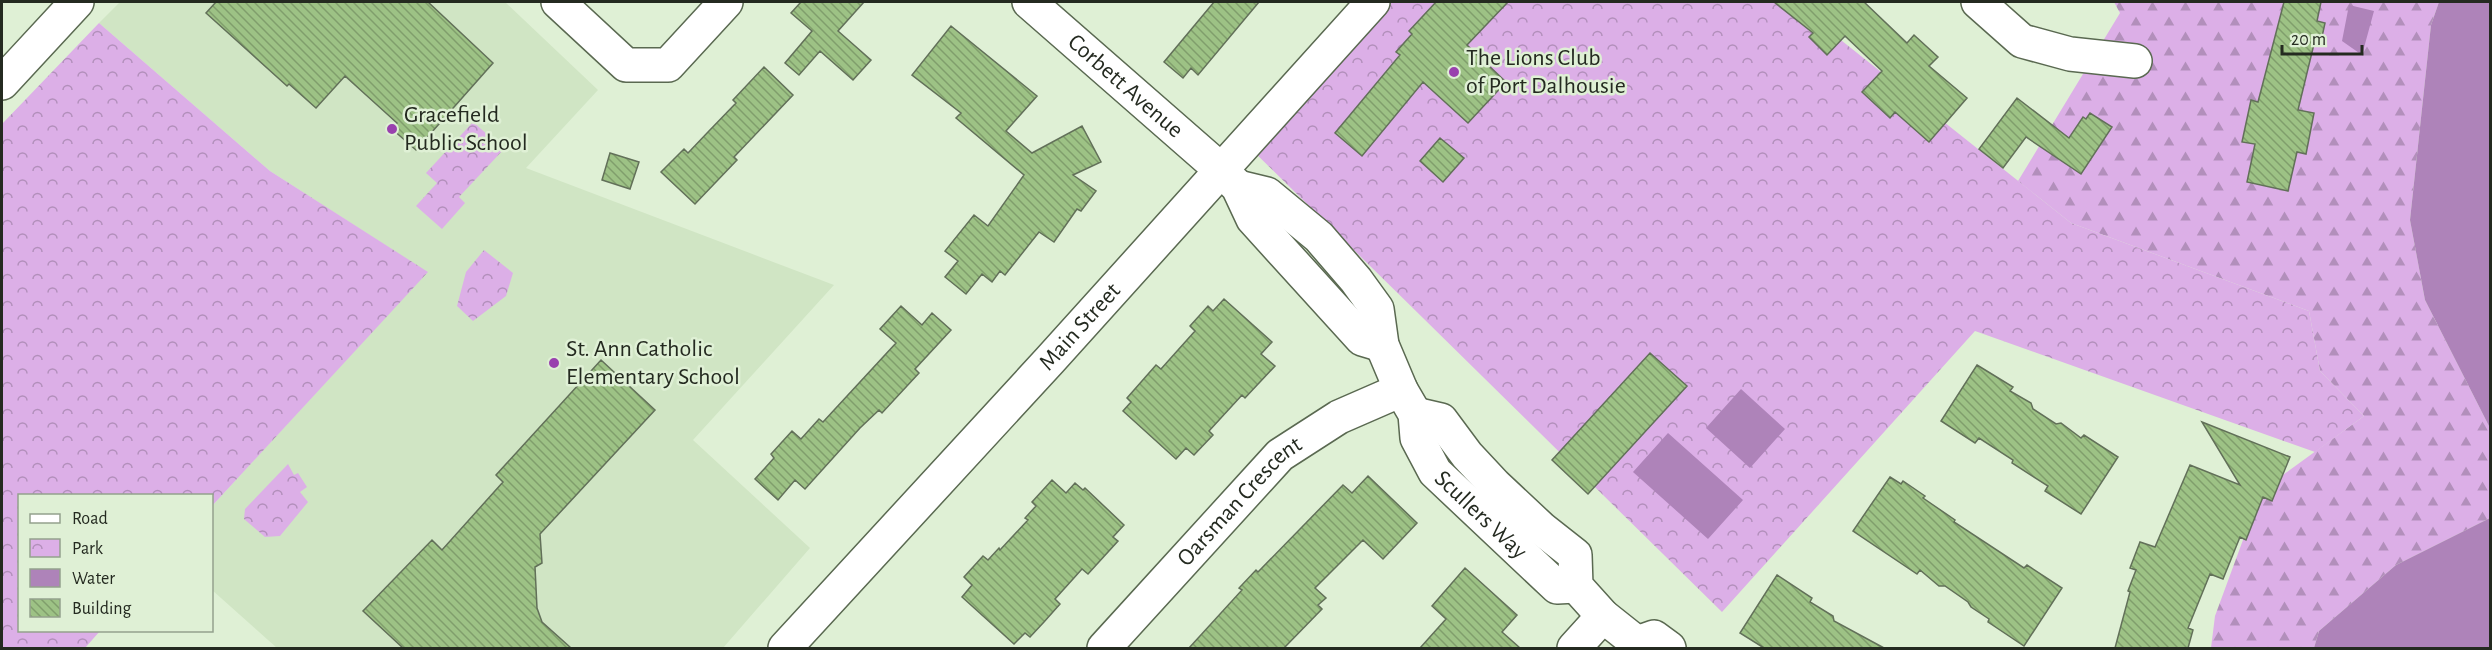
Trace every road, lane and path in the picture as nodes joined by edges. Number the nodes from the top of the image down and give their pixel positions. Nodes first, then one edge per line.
1 (77, 2) edge
2 (558, 2) edge
3 (726, 2) edge
4 (1029, 2) edge
5 (1373, 2) edge
6 (1978, 2) edge
7 (2135, 61) dead end
8 (2, 83) edge
9 (1229, 178) junction
10 (1408, 402) junction
11 (1603, 616) junction
12 (1638, 646) edge
13 (785, 648) edge
14 (1104, 648) edge
15 (1574, 648) edge
16 (1669, 648) edge

1 - 8 street
2 - 3 street
4 - 9 street, Corbett Avenue
5 - 9 street, Main Street
6 - 7 street
9 - 10 street, Scullers Way
9 - 13 street, Main Street
10 - 11 street, Scullers Way
10 - 14 street, Oarsman Crescent
11 - 12 street, Scullers Way
11 - 15 street
12 - 16 street, Scullers Way

